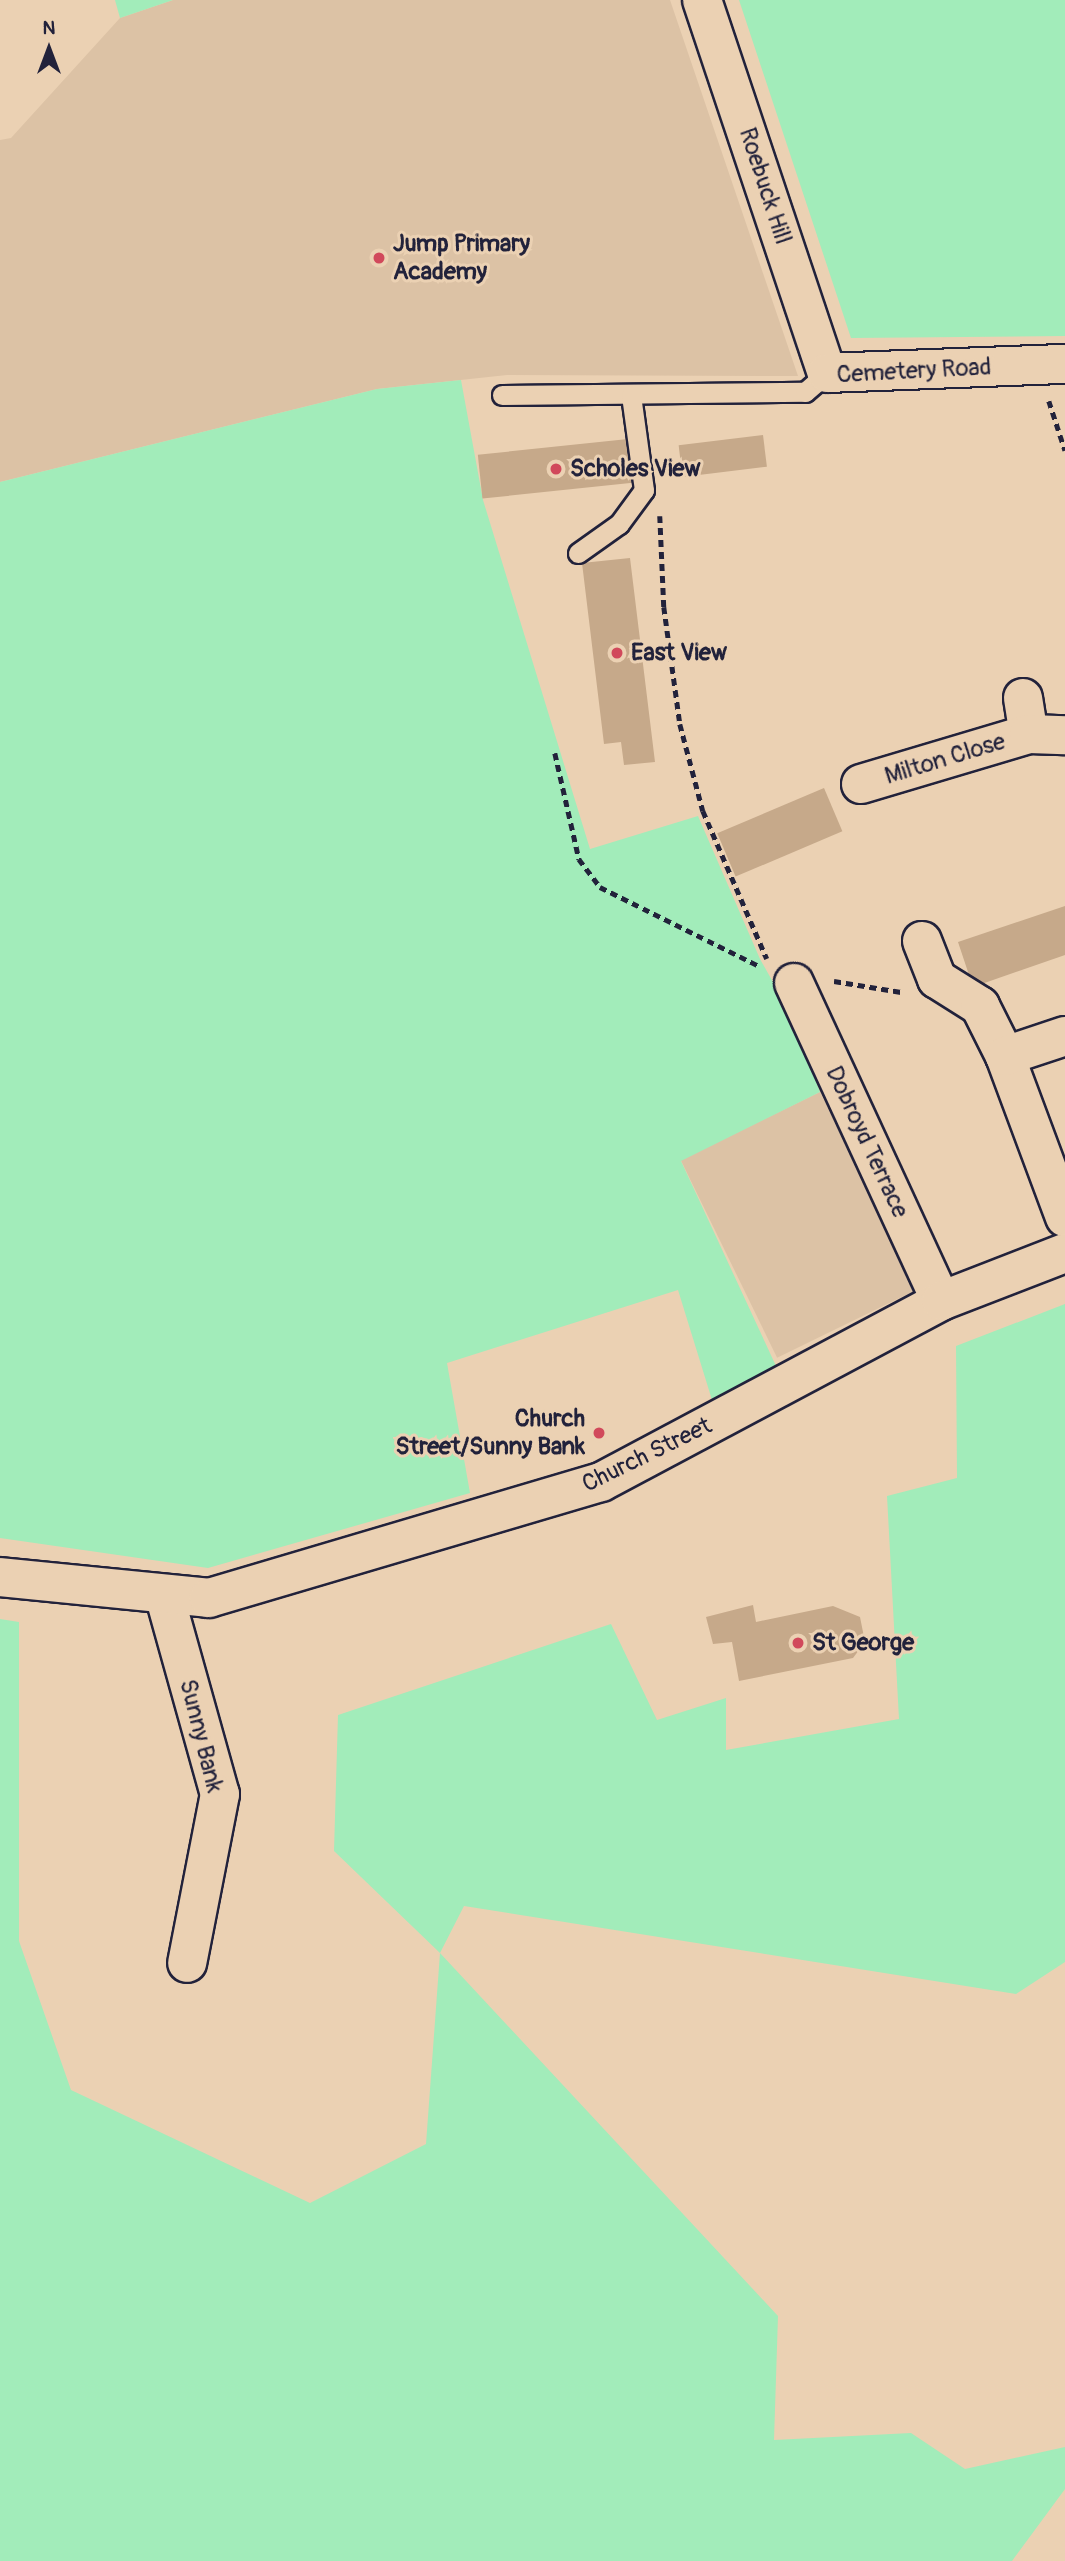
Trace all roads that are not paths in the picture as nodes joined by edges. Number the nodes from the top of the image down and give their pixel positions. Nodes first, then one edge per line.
1 (702, 0) edge
2 (1052, 365) edge
3 (827, 373) junction
4 (502, 395) dead end
5 (637, 395) junction
6 (578, 553) dead end
7 (1039, 722) edge
8 (860, 784) dead end
9 (922, 941) dead end
10 (794, 983) road end
11 (1065, 1036) edge
12 (1005, 1056) junction
13 (1065, 1217) edge
14 (1065, 1253) edge
15 (941, 1301) junction
16 (0, 1577) edge
17 (164, 1594) junction
18 (187, 1963) dead end

1 - 3 street, Roebuck Hill
2 - 3 street, Cemetery Road
3 - 5 lane, Cemetery Road
4 - 5 lane
5 - 6 lane
7 - 8 street, Milton Close
9 - 12 street
10 - 15 street, Dobroyd Terrace
11 - 12 street
12 - 13 street
14 - 15 street, Church Street
15 - 17 street, Church Street
16 - 17 street, Church Street
17 - 18 street, Sunny Bank

